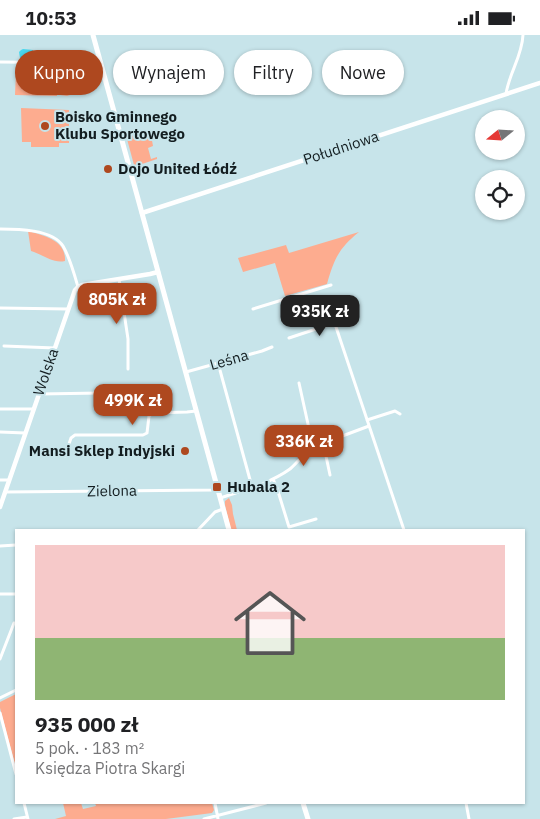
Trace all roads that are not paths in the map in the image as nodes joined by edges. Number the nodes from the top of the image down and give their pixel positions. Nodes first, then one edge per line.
1 (93, 35) edge
2 (523, 35) edge
3 (97, 50) edge
4 (0, 62) edge
5 (15, 62) edge
6 (103, 69) edge
7 (540, 83) edge
8 (506, 94) junction
9 (142, 213) junction
10 (0, 229) edge
11 (158, 272) junction
12 (119, 279) junction
13 (331, 285) dead end
14 (78, 287) junction
15 (0, 308) edge
16 (68, 309) junction
17 (253, 309) dead end
18 (289, 338) dead end
19 (4, 346) dead end
20 (272, 347) dead end
21 (54, 348) junction
22 (218, 363) junction
23 (128, 369) dead end
24 (185, 372) junction
25 (300, 383) dead end
26 (101, 393) dead end
27 (39, 394) junction
28 (0, 409) edge
29 (34, 409) junction
30 (196, 411) junction
31 (400, 414) dead end
32 (367, 420) junction
33 (369, 425) junction
34 (0, 432) edge
35 (25, 433) junction
36 (323, 442) junction
37 (313, 447) junction
38 (66, 456) dead end
39 (330, 475) dead end
40 (273, 479) junction
41 (0, 480) edge
42 (9, 480) junction
43 (252, 487) junction
44 (218, 488) junction
45 (6, 491) junction
46 (220, 497) junction
47 (0, 507) edge
48 (223, 509) junction
49 (316, 519) dead end
50 (199, 529) edge
51 (229, 529) edge
52 (404, 529) edge
53 (15, 545) edge
54 (0, 546) edge
55 (0, 594) edge
56 (15, 594) edge
57 (14, 623) dead end
58 (0, 659) edge
59 (15, 690) edge
60 (0, 698) edge
61 (0, 713) edge
62 (15, 770) edge
63 (24, 804) edge
64 (215, 804) edge
65 (263, 804) edge
66 (303, 804) edge
67 (466, 804) edge
68 (218, 817) edge
69 (28, 818) edge
70 (14, 819) edge
71 (204, 819) edge
72 (308, 819) edge
73 (469, 819) edge

1 - 3 main road
2 - 8 street
4 - 5 street
6 - 9 main road
7 - 8 street, Południowa
8 - 9 street, Południowa
9 - 11 main road
10 - 14 street
11 - 12 street
11 - 24 main road
12 - 14 street
12 - 23 street
13 - 17 street
14 - 16 street, Wolska
15 - 16 street
16 - 21 street, Wolska
18 - 32 street
19 - 21 street
20 - 22 street, Leśna
21 - 27 street, Wolska
22 - 24 street, Leśna
22 - 43 street
24 - 30 main road
25 - 37 street
26 - 27 street
27 - 29 street, Wolska
28 - 29 street
29 - 35 street, Wolska
30 - 38 street
30 - 44 main road
31 - 32 street
32 - 33 street
33 - 36 street
33 - 52 street
34 - 35 street
35 - 42 street, Wolska
36 - 37 street
36 - 39 street
37 - 40 street
40 - 43 street
40 - 49 street
41 - 42 street
42 - 45 street, Wolska
43 - 46 street
44 - 45 street, Zielona
44 - 46 main road
45 - 47 street, Wolska
46 - 48 main road
48 - 50 street
48 - 51 main road
53 - 54 street
55 - 56 street
57 - 58 street
59 - 60 street
61 - 62 street
63 - 69 street
64 - 68 street
65 - 68 street
66 - 72 main road
67 - 73 street
68 - 71 street
69 - 70 street

